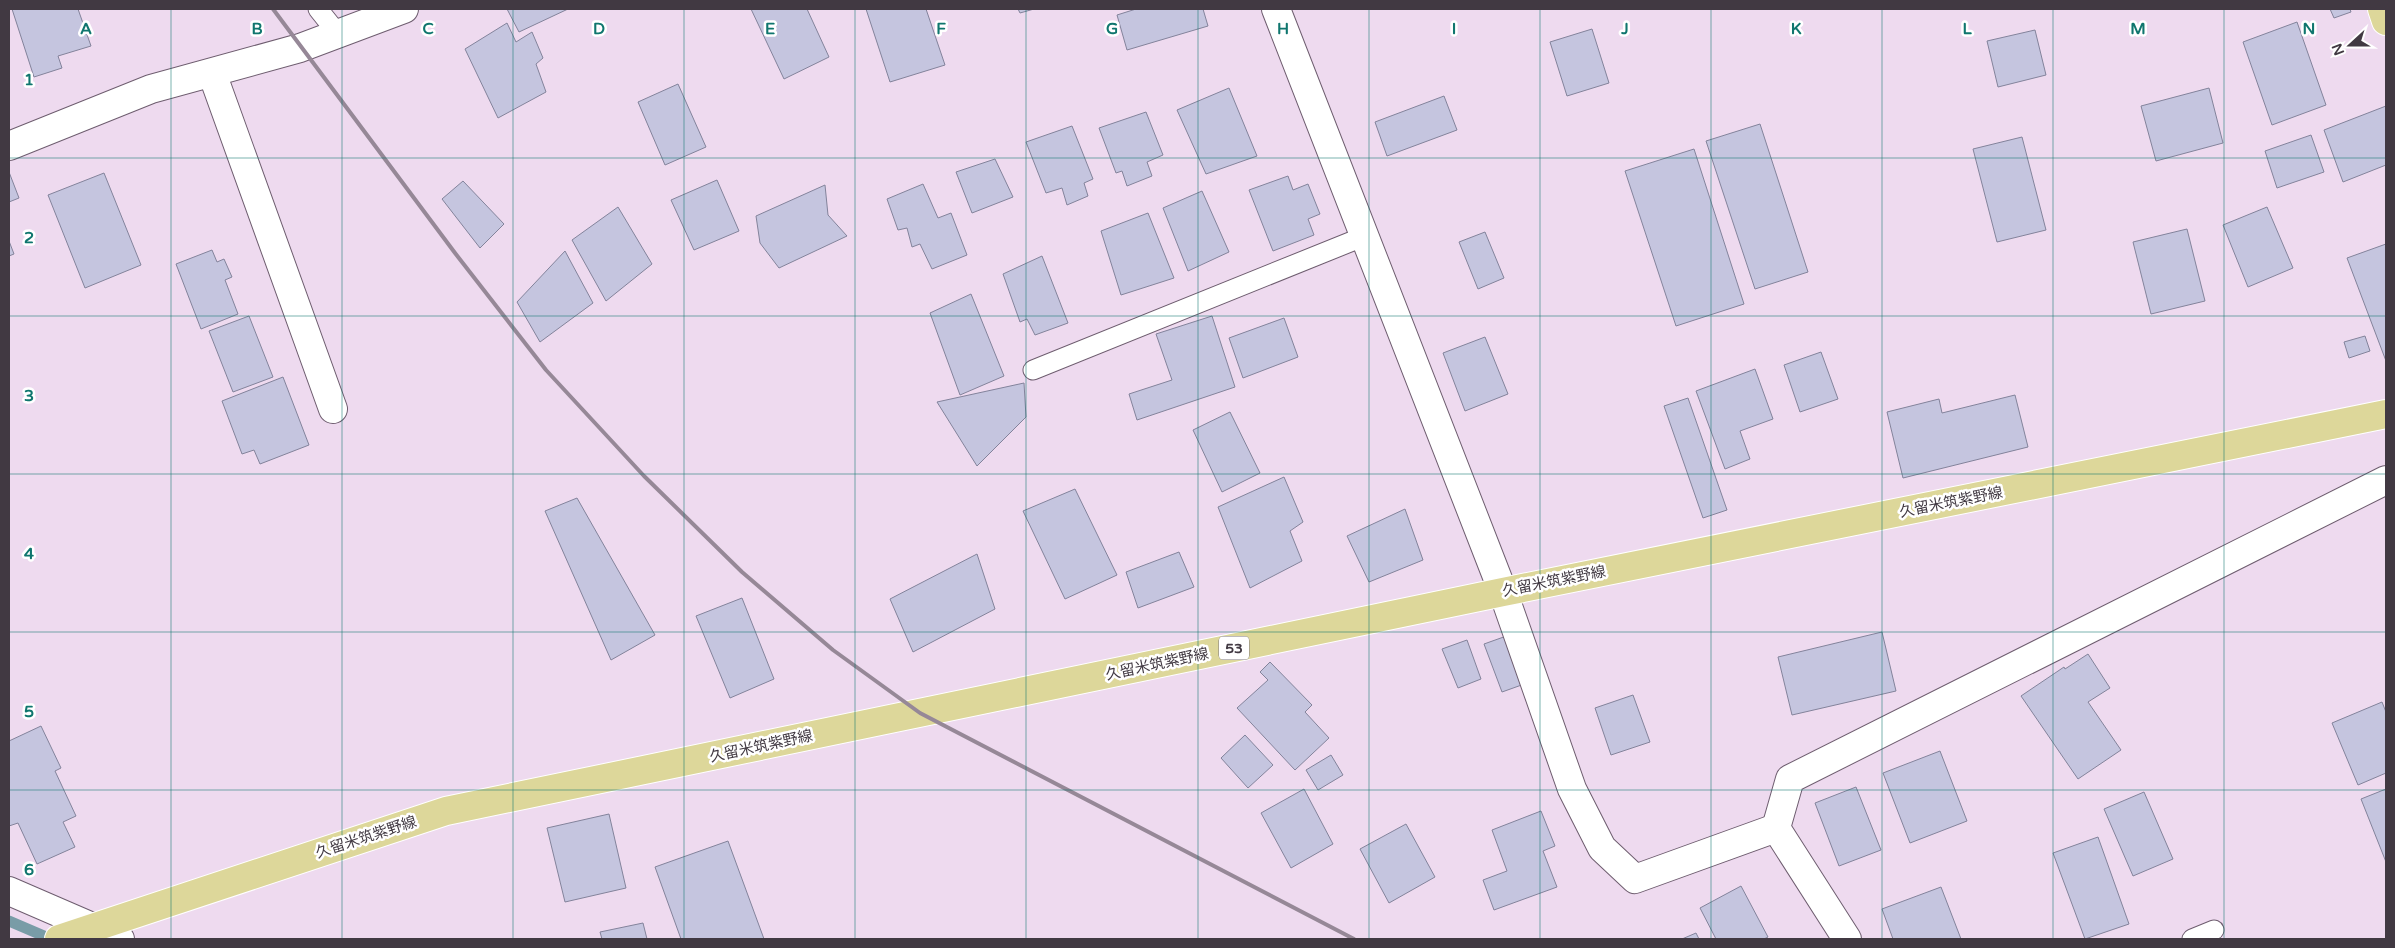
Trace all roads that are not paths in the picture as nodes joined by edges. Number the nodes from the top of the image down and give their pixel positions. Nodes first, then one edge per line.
1 (318, 9) edge
2 (404, 9) edge
3 (1276, 9) edge
4 (2382, 9) edge
5 (2386, 21) edge
6 (338, 34) junction
7 (212, 73) junction
8 (9, 146) edge
9 (1365, 236) junction
10 (1032, 370) dead end
11 (333, 409) dead end
12 (2386, 414) edge
13 (2386, 480) edge
14 (1504, 592) junction
15 (1776, 828) junction
16 (9, 891) edge
17 (93, 927) junction
18 (2214, 930) dead end
19 (59, 939) edge
20 (120, 939) edge
21 (1847, 939) edge
22 (2192, 939) edge

1 - 6 lane
2 - 6 street
3 - 9 street
4 - 5 main road
6 - 7 street
7 - 8 street
7 - 11 street
9 - 10 lane
9 - 14 street
12 - 14 main road, 久留米筑紫野線 / 53
13 - 15 street
14 - 15 street
14 - 17 main road, 久留米筑紫野線 / 53
15 - 21 street
16 - 17 street
17 - 19 main road, 久留米筑紫野線 / 53
17 - 20 street
18 - 22 lane

